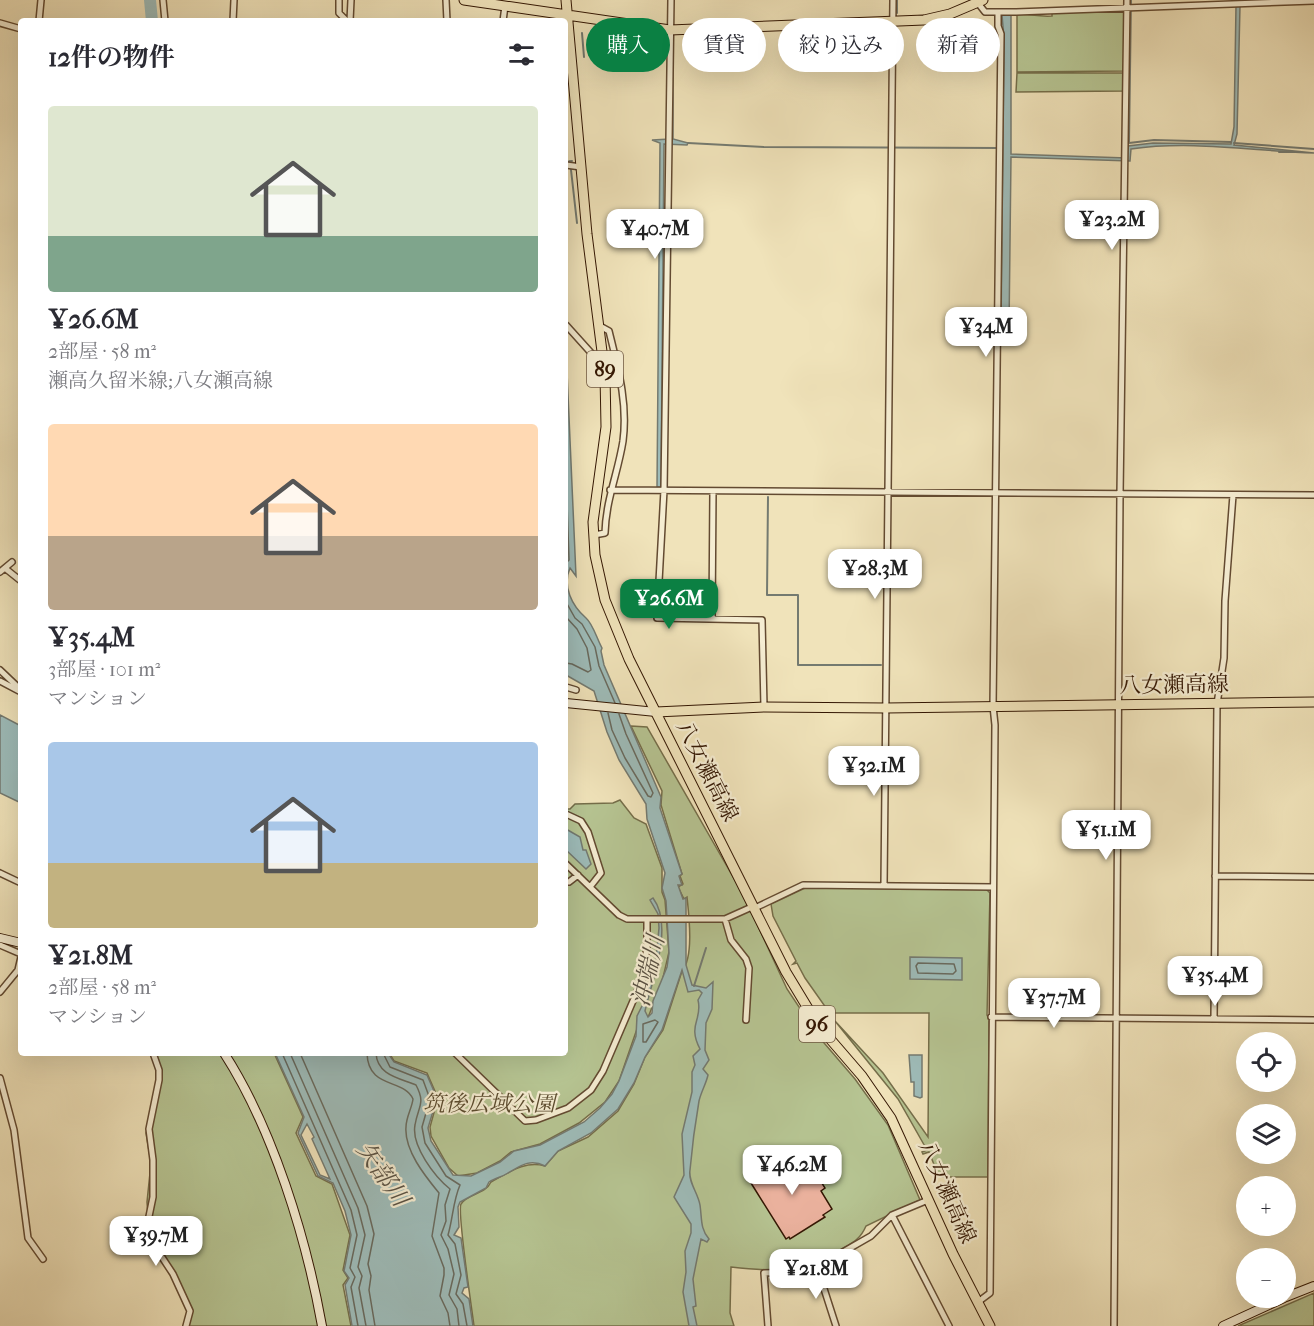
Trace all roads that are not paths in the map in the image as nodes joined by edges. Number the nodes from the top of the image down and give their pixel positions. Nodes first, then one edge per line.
1 (41, 0) edge
2 (164, 0) edge
3 (234, 0) edge
4 (339, 0) edge
5 (351, 0) edge
6 (446, 0) edge
7 (464, 0) edge
8 (566, 0) edge
9 (670, 0) edge
10 (893, 0) edge
11 (1127, 0) edge
12 (980, 1) edge
13 (1314, 1) edge
14 (505, 6) junction
15 (1127, 8) junction
16 (998, 12) junction
17 (568, 15) junction
18 (39, 18) edge
19 (165, 18) edge
20 (233, 18) edge
21 (345, 18) edge
22 (349, 18) edge
23 (447, 18) edge
24 (503, 18) edge
25 (588, 18) edge
26 (670, 18) edge
27 (893, 18) edge
28 (904, 21) edge
29 (0, 23) edge
30 (778, 26) edge
31 (18, 28) edge
32 (670, 30) edge
33 (669, 72) edge
34 (892, 72) edge
35 (568, 165) edge
36 (581, 167) junction
37 (598, 325) junction
38 (568, 327) edge
39 (603, 358) junction
40 (610, 490) junction
41 (664, 490) junction
42 (713, 490) junction
43 (887, 492) junction
44 (997, 493) junction
45 (1120, 494) junction
46 (1233, 495) junction
47 (1314, 495) edge
48 (594, 535) junction
49 (12, 562) dead end
50 (3, 570) edge
51 (18, 579) edge
52 (712, 619) junction
53 (0, 670) edge
54 (0, 681) edge
55 (18, 688) edge
56 (568, 688) edge
57 (18, 690) edge
58 (576, 690) dead end
59 (1314, 702) edge
60 (568, 703) edge
61 (1217, 704) junction
62 (1119, 705) junction
63 (993, 706) junction
64 (764, 707) junction
65 (886, 708) junction
66 (656, 712) junction
67 (568, 814) edge
68 (568, 866) edge
69 (0, 873) edge
70 (578, 875) junction
71 (1215, 876) junction
72 (1314, 877) edge
73 (18, 882) edge
74 (568, 882) edge
75 (885, 885) junction
76 (590, 887) junction
77 (993, 887) junction
78 (754, 907) junction
79 (725, 919) junction
80 (647, 920) junction
81 (0, 938) edge
82 (18, 942) edge
83 (0, 945) edge
84 (18, 954) edge
85 (18, 970) edge
86 (0, 992) edge
87 (991, 1017) junction
88 (1116, 1018) junction
89 (1214, 1019) junction
90 (747, 1020) dead end
91 (1314, 1020) edge
92 (154, 1056) edge
93 (226, 1056) edge
94 (458, 1056) edge
95 (0, 1078) edge
96 (928, 1200) junction
97 (892, 1215) junction
98 (43, 1259) dead end
99 (817, 1267) junction
100 (1314, 1286) edge
101 (1296, 1293) edge
102 (977, 1302) junction
103 (1261, 1308) edge
104 (186, 1326) edge
105 (322, 1326) edge
106 (768, 1326) edge
107 (836, 1326) edge
108 (949, 1326) edge
109 (990, 1326) edge
110 (1114, 1326) edge
111 (1223, 1326) edge

1 - 18 street
2 - 19 street
3 - 20 street
4 - 21 street
5 - 22 street
6 - 23 street
7 - 14 main road
8 - 17 main road, 89
9 - 26 street
10 - 27 street
11 - 15 street
12 - 16 street
12 - 28 main road
13 - 15 street
14 - 17 main road
14 - 24 street
15 - 16 street
15 - 45 street
16 - 44 street
17 - 25 main road
17 - 36 main road, 89
29 - 31 street
30 - 32 main road
33 - 41 street
34 - 43 street
35 - 36 street
36 - 37 main road, 89
37 - 39 main road, 89
37 - 40 street
38 - 39 street
39 - 48 main road, 89
40 - 41 street
40 - 48 street
41 - 42 street
41 - 52 street
42 - 43 street
42 - 52 street
43 - 44 street
43 - 65 street
44 - 45 street
44 - 63 street
45 - 46 street
45 - 62 street
46 - 47 street
46 - 61 street
48 - 66 main road, 89
49 - 50 street
50 - 51 street
52 - 64 street
53 - 55 street
54 - 57 street
56 - 58 street
59 - 61 main road, 八女瀬高線
60 - 66 street
61 - 62 main road, 八女瀬高線
61 - 71 street
62 - 63 main road, 八女瀬高線
62 - 88 street
63 - 65 main road, 八女瀬高線
63 - 77 street
64 - 65 main road, 八女瀬高線
64 - 66 main road, 八女瀬高線
65 - 75 street
66 - 78 main road, 八女瀬高線 / 96
67 - 76 street
68 - 70 street
69 - 73 street
70 - 74 street
70 - 76 street
71 - 72 street
71 - 89 street
75 - 77 street
75 - 78 street
76 - 80 street
77 - 87 street
78 - 79 street
78 - 96 main road, 八女瀬高線 / 96
79 - 80 street
79 - 90 street
80 - 94 street
81 - 82 street
83 - 84 street
85 - 86 street
87 - 88 street
87 - 102 street
88 - 89 street
88 - 110 street
89 - 91 street
92 - 104 street
93 - 105 street
95 - 98 street
96 - 97 street
96 - 102 main road, 八女瀬高線 / 96
97 - 99 street
97 - 108 street
99 - 106 street
99 - 107 street
100 - 101 street
102 - 109 main road, 八女瀬高線 / 96
103 - 111 street

